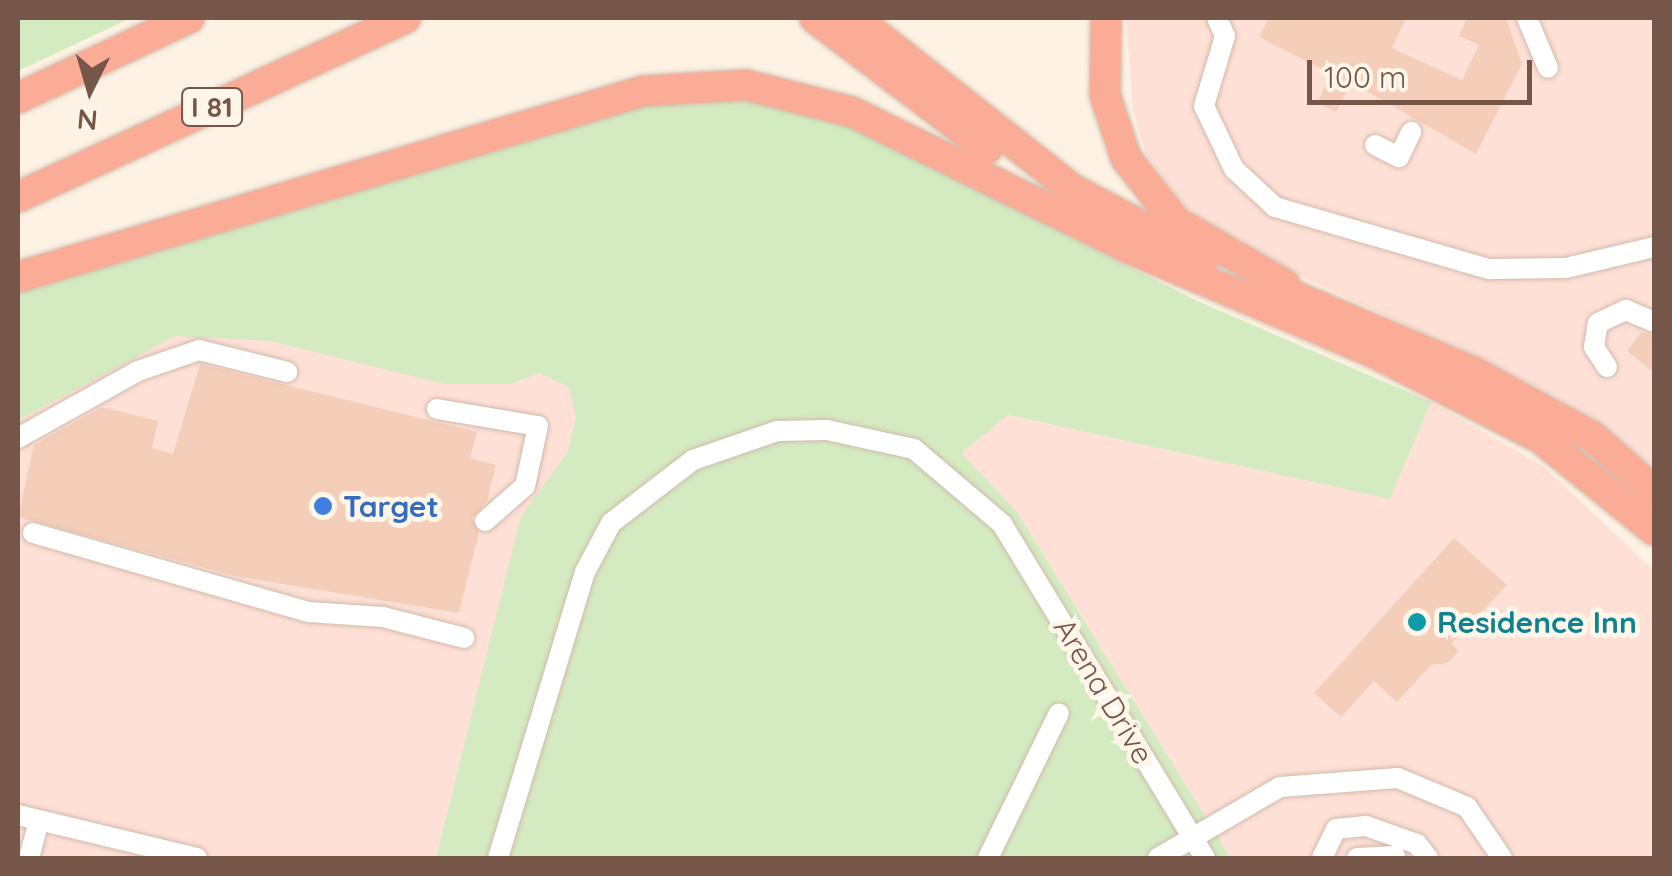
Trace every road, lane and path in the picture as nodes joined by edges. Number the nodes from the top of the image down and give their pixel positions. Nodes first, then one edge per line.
1 (189, 18) edge
2 (406, 18) edge
3 (815, 18) edge
4 (854, 18) edge
5 (1106, 18) edge
6 (1217, 18) edge
7 (1527, 18) edge
8 (1548, 68) dead end
9 (18, 98) edge
10 (1411, 132) dead end
11 (1375, 145) dead end
12 (18, 196) edge
13 (1654, 247) edge
14 (18, 277) edge
15 (1654, 322) edge
16 (1350, 330) junction
17 (1607, 368) dead end
18 (287, 372) dead end
19 (437, 409) dead end
20 (18, 438) edge
21 (1654, 492) edge
22 (485, 520) dead end
23 (1654, 530) edge
24 (33, 533) dead end
25 (464, 638) dead end
26 (1059, 713) dead end
27 (18, 815) edge
28 (39, 821) junction
29 (1192, 837) junction
30 (1422, 851) edge
31 (1395, 857) edge
32 (29, 858) edge
33 (197, 858) edge
34 (498, 858) edge
35 (988, 858) edge
36 (1158, 858) edge
37 (1206, 858) edge
38 (1322, 858) edge
39 (1357, 858) edge
40 (1502, 858) edge

1 - 9 highway
2 - 12 highway, I 81
3 - 16 highway
4 - 16 highway
5 - 16 highway
6 - 13 lane
7 - 8 lane
10 - 11 lane
14 - 16 highway
15 - 17 lane
16 - 21 highway
16 - 23 highway
18 - 20 lane
19 - 22 lane
24 - 25 lane
26 - 35 lane
27 - 28 lane
28 - 32 lane
28 - 33 lane
29 - 34 lane, Arena Drive
29 - 36 lane
29 - 37 lane, Arena Drive
29 - 40 lane
30 - 31 lane
30 - 38 lane
31 - 39 lane

